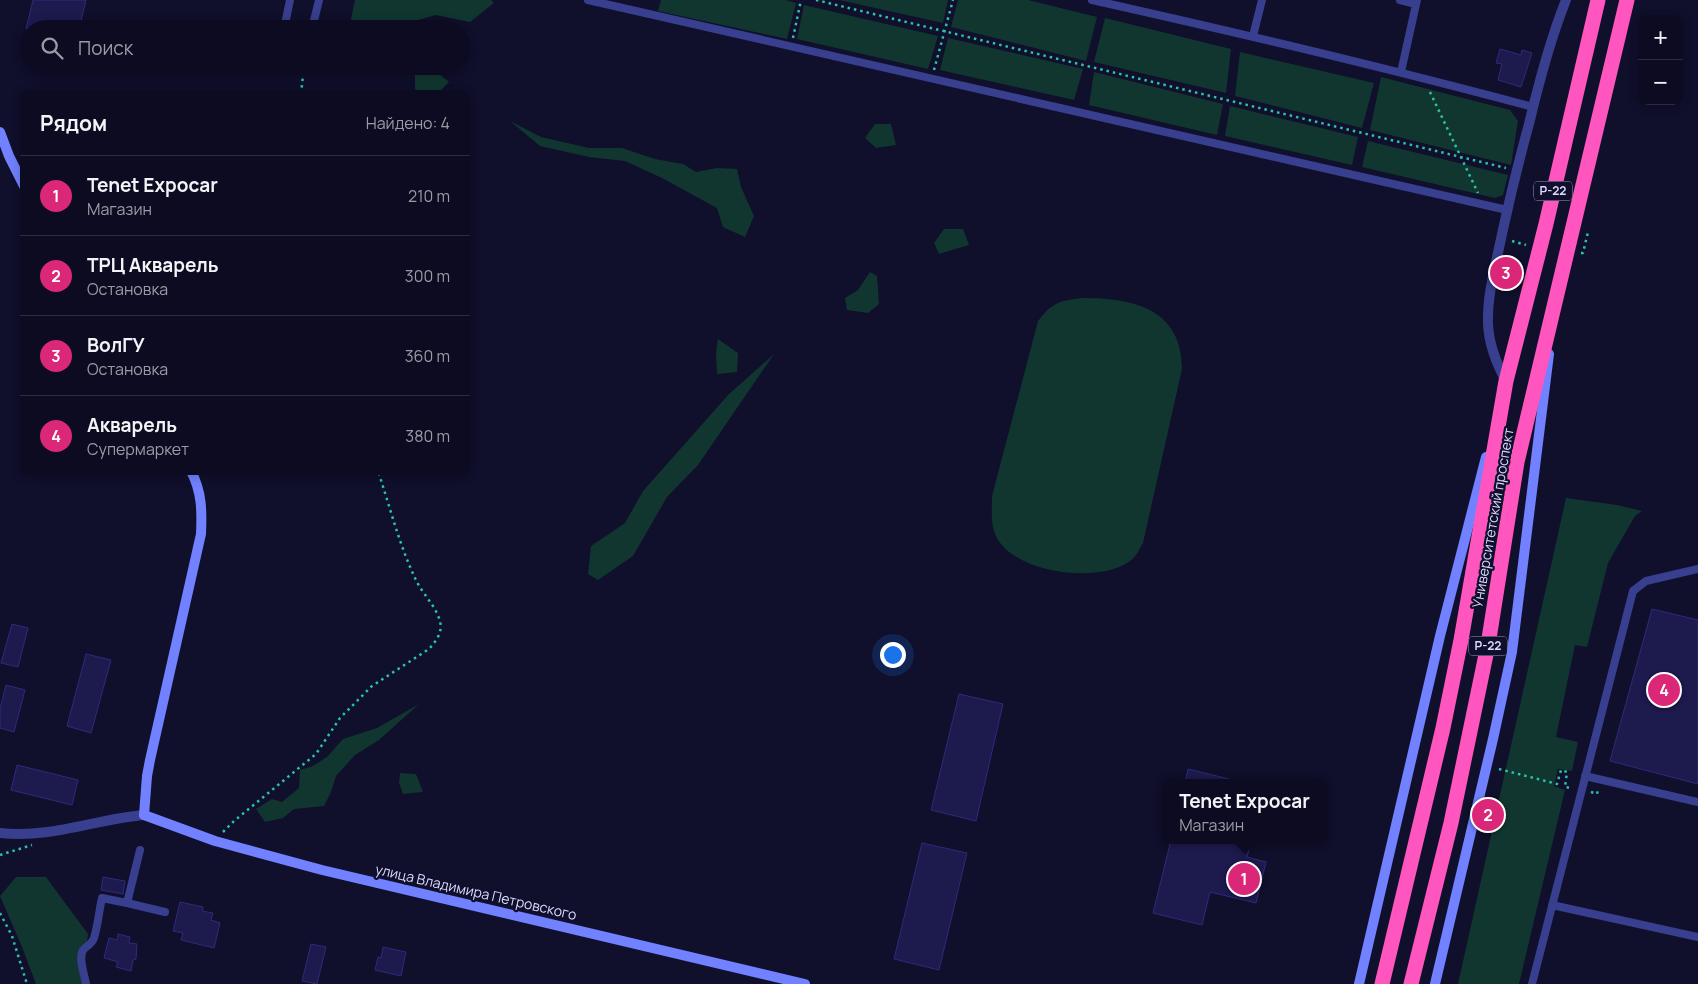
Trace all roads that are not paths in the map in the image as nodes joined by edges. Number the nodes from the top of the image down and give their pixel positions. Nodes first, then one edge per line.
1 (290, 0) edge
2 (319, 0) edge
3 (588, 0) edge
4 (1092, 0) edge
5 (1262, 0) edge
6 (1400, 0) edge
7 (1566, 0) edge
8 (1598, 0) edge
9 (1627, 0) edge
10 (1416, 2) edge
11 (286, 20) edge
12 (314, 20) edge
13 (1253, 36) junction
14 (1401, 72) junction
15 (1533, 107) junction
16 (0, 132) edge
17 (20, 178) edge
18 (1507, 210) junction
19 (1555, 305) junction
20 (1506, 382) junction
21 (193, 475) edge
22 (1698, 569) edge
23 (1585, 776) junction
24 (1698, 802) edge
25 (144, 815) junction
26 (0, 833) edge
27 (140, 850) dead end
28 (127, 903) junction
29 (1552, 905) junction
30 (165, 912) dead end
31 (1698, 937) edge
32 (86, 984) edge
33 (805, 984) edge
34 (1359, 984) edge
35 (1382, 984) edge
36 (1411, 984) edge
37 (1435, 984) edge
38 (1532, 984) edge

1 - 11 lane
2 - 12 lane
3 - 18 lane
4 - 13 lane
5 - 13 lane
6 - 10 lane
7 - 15 street
8 - 20 highway, Университетский проспект / Р-22
9 - 19 highway, Университетский проспект / Р-22
10 - 14 lane
13 - 14 lane
14 - 15 lane
15 - 18 street
16 - 17 street
18 - 20 street
19 - 36 highway, Университетский проспект / Р-22
19 - 37 street
20 - 34 street, Университетский проспект / Р-22
20 - 35 highway, Университетский проспект / Р-22
21 - 25 street
22 - 23 lane
23 - 24 lane
23 - 29 lane
25 - 26 street
25 - 33 street, улица Владимира Петровского
27 - 28 lane
28 - 30 lane
28 - 32 lane
29 - 31 lane
29 - 38 lane

